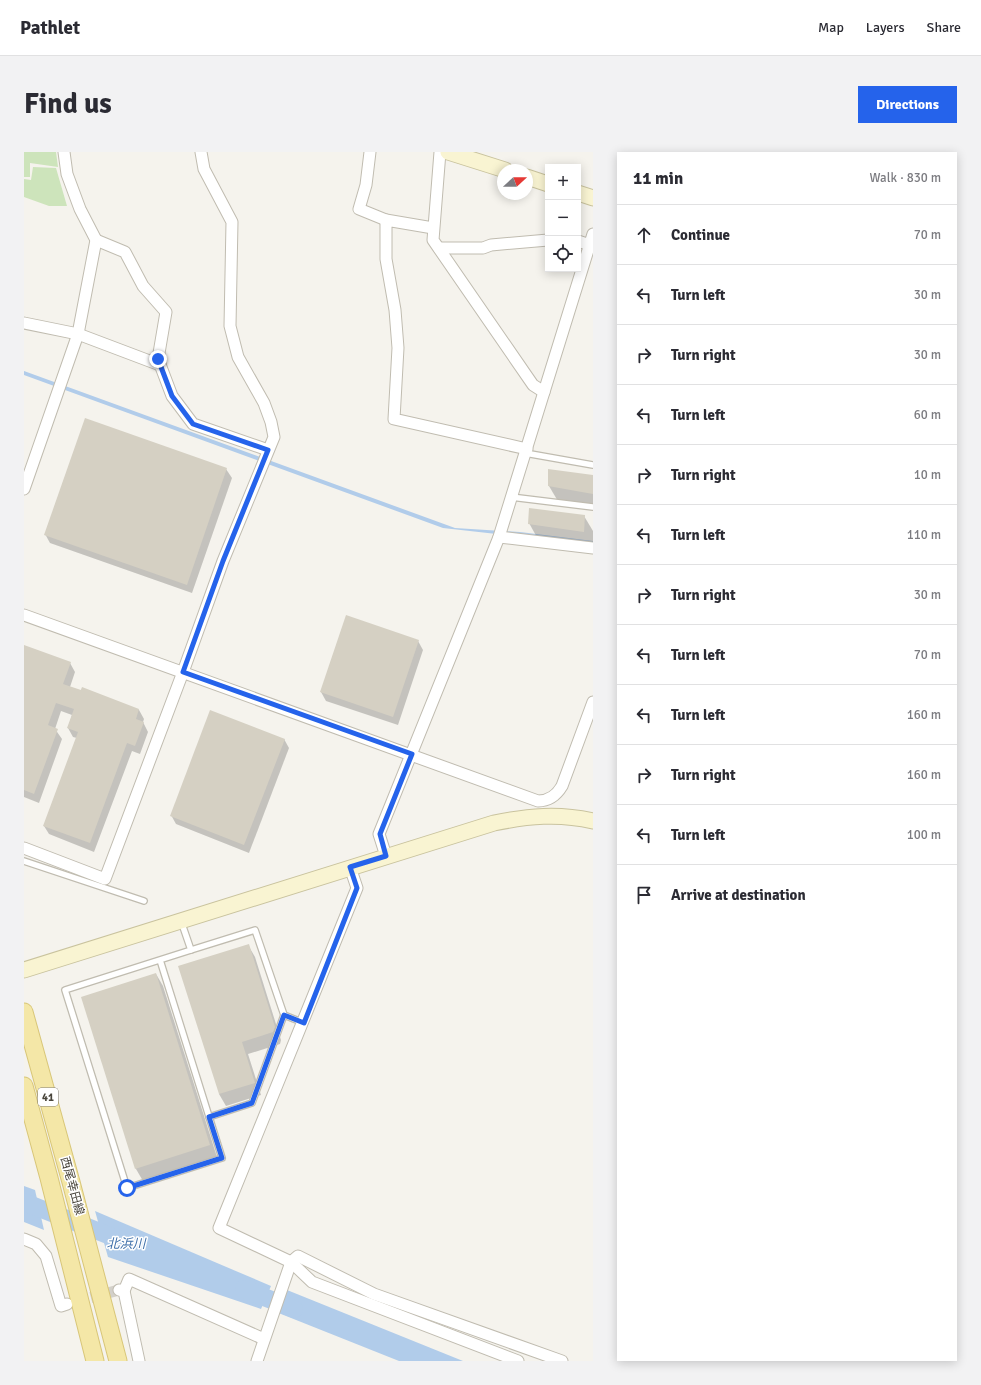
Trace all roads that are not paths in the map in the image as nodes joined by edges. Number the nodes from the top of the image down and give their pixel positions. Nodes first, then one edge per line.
1 (64, 152) edge
2 (201, 152) edge
3 (370, 152) edge
4 (440, 152) edge
5 (448, 152) edge
6 (497, 167) edge
7 (533, 179) edge
8 (545, 183) edge
9 (581, 194) edge
10 (593, 198) edge
11 (386, 220) junction
12 (434, 228) junction
13 (96, 240) junction
14 (545, 240) edge
15 (581, 241) edge
16 (592, 242) edge
17 (439, 248) junction
18 (24, 323) edge
19 (78, 334) junction
20 (160, 365) junction
21 (544, 392) junction
22 (268, 450) junction
23 (526, 451) junction
24 (593, 465) edge
25 (24, 489) edge
26 (511, 498) junction
27 (593, 507) edge
28 (499, 537) junction
29 (593, 548) edge
30 (24, 615) edge
31 (183, 672) junction
32 (593, 702) edge
33 (412, 754) junction
34 (593, 821) edge
35 (24, 848) edge
36 (386, 856) junction
37 (24, 861) edge
38 (350, 867) junction
39 (144, 901) dead end
40 (181, 920) junction
41 (191, 950) junction
42 (160, 960) junction
43 (24, 970) edge
44 (24, 1012) edge
45 (284, 1015) junction
46 (304, 1023) junction
47 (24, 1086) edge
48 (209, 1117) junction
49 (24, 1239) edge
50 (291, 1262) junction
51 (67, 1304) dead end
52 (264, 1339) junction
53 (95, 1361) edge
54 (118, 1361) edge
55 (139, 1361) edge
56 (257, 1361) edge
57 (518, 1361) edge
58 (562, 1361) edge

1 - 13 street
2 - 22 street
3 - 11 street
4 - 12 street
5 - 6 street
7 - 8 street
9 - 10 street
11 - 12 street
11 - 23 street
12 - 17 street
13 - 19 street
13 - 20 street
14 - 17 street
15 - 16 street
16 - 21 street
17 - 21 street
18 - 19 street
19 - 20 street
19 - 25 street
20 - 22 street
21 - 23 street
22 - 31 street
23 - 24 lane
23 - 26 street
26 - 27 lane
26 - 28 street
28 - 29 street
28 - 33 street
30 - 31 street
31 - 33 street
31 - 35 street
32 - 33 street
33 - 36 street
34 - 36 street
36 - 38 street
37 - 39 lane
38 - 40 street
38 - 46 street
40 - 41 lane
40 - 43 street
41 - 42 lane
41 - 45 lane
42 - 48 lane
42 - 48 lane
44 - 54 main road, 西尾幸田線 / 41
45 - 46 lane
45 - 48 lane
46 - 50 street
47 - 53 main road, 西尾幸田線 / 41
49 - 51 street
50 - 52 street
50 - 57 street
50 - 58 street
52 - 55 street
52 - 56 street

